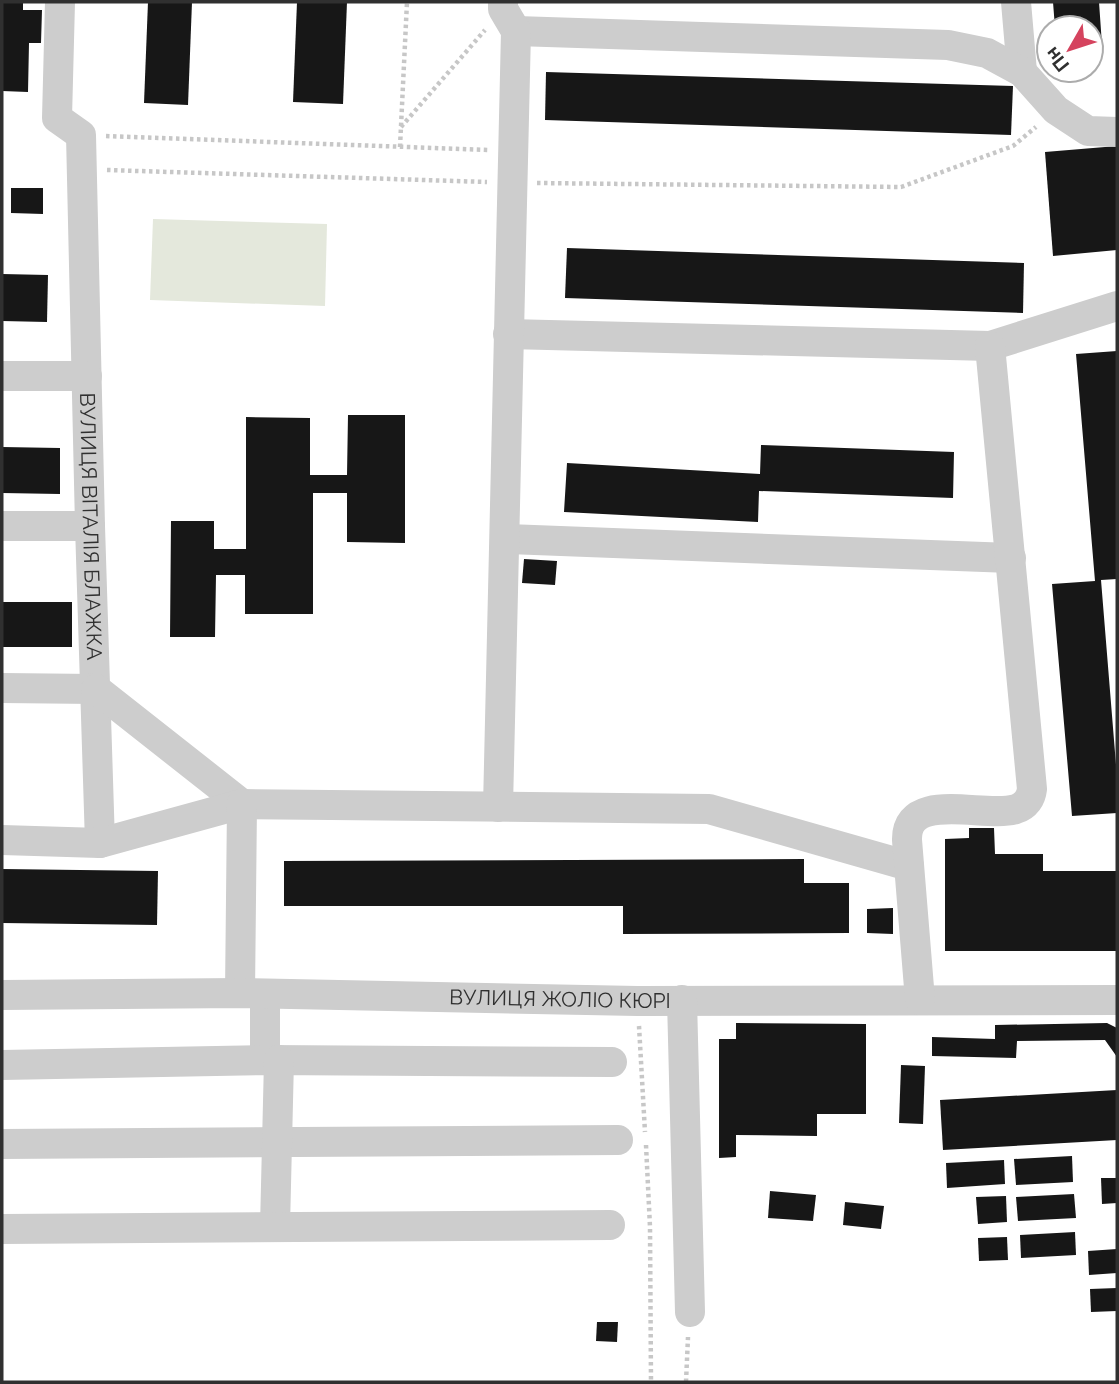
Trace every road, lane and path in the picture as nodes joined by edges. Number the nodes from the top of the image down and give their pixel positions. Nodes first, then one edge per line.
1 (60, 2) edge
2 (407, 2) edge
3 (1017, 2) edge
4 (507, 14) edge
5 (1022, 72) junction
6 (1056, 110) junction
7 (401, 127) junction
8 (1117, 132) edge
9 (81, 135) junction
10 (400, 147) junction
11 (513, 151) junction
12 (82, 169) junction
13 (512, 182) junction
14 (1117, 306) edge
15 (508, 334) junction
16 (990, 346) junction
17 (2, 376) edge
18 (87, 376) junction
19 (90, 526) junction
20 (2, 527) edge
21 (505, 539) junction
22 (1011, 558) junction
23 (2, 688) edge
24 (96, 689) junction
25 (242, 804) junction
26 (498, 807) junction
27 (2, 840) edge
28 (100, 843) junction
29 (908, 866) junction
30 (252, 993) junction
31 (2, 995) edge
32 (638, 1000) junction
33 (682, 1000) junction
34 (920, 1000) junction
35 (1117, 1000) edge
36 (272, 1060) junction
37 (612, 1062) dead end
38 (2, 1065) edge
39 (618, 1140) dead end
40 (278, 1142) junction
41 (2, 1144) edge
42 (610, 1225) dead end
43 (275, 1227) junction
44 (2, 1229) edge
45 (690, 1312) joint
46 (651, 1382) edge
47 (686, 1382) edge

1 - 9 street
2 - 7 path
3 - 5 street
4 - 5 street
4 - 7 path
4 - 11 street
5 - 6 street
6 - 8 street
6 - 13 path
7 - 10 path
9 - 10 path
9 - 12 street, ВУЛИЦЯ ВІТАЛІЯ БЛАЖКА
10 - 11 path
11 - 13 street
12 - 13 path
12 - 18 street, ВУЛИЦЯ ВІТАЛІЯ БЛАЖКА
13 - 15 street
14 - 16 street
15 - 16 street
15 - 21 street
16 - 22 street
17 - 18 street
18 - 19 street, ВУЛИЦЯ ВІТАЛІЯ БЛАЖКА
19 - 20 street
19 - 24 street, ВУЛИЦЯ ВІТАЛІЯ БЛАЖКА
21 - 22 street
21 - 26 street
22 - 29 street
23 - 24 street
24 - 25 street, ВУЛИЦЯ ВІТАЛІЯ БЛАЖКА
24 - 28 street
25 - 26 street
25 - 28 street
25 - 30 street
26 - 29 street
27 - 28 street
29 - 34 street
30 - 31 street, ВУЛИЦЯ ЖОЛІО КЮРІ
30 - 32 street, ВУЛИЦЯ ЖОЛІО КЮРІ
30 - 36 street
32 - 33 street, ВУЛИЦЯ ЖОЛІО КЮРІ
32 - 46 path
33 - 34 street, ВУЛИЦЯ ЖОЛІО КЮРІ
33 - 45 street
34 - 35 street, ВУЛИЦЯ ЖОЛІО КЮРІ
36 - 37 street
36 - 38 street
36 - 40 street
39 - 40 street
40 - 41 street
40 - 43 street
42 - 43 street
43 - 44 street
45 - 47 path

